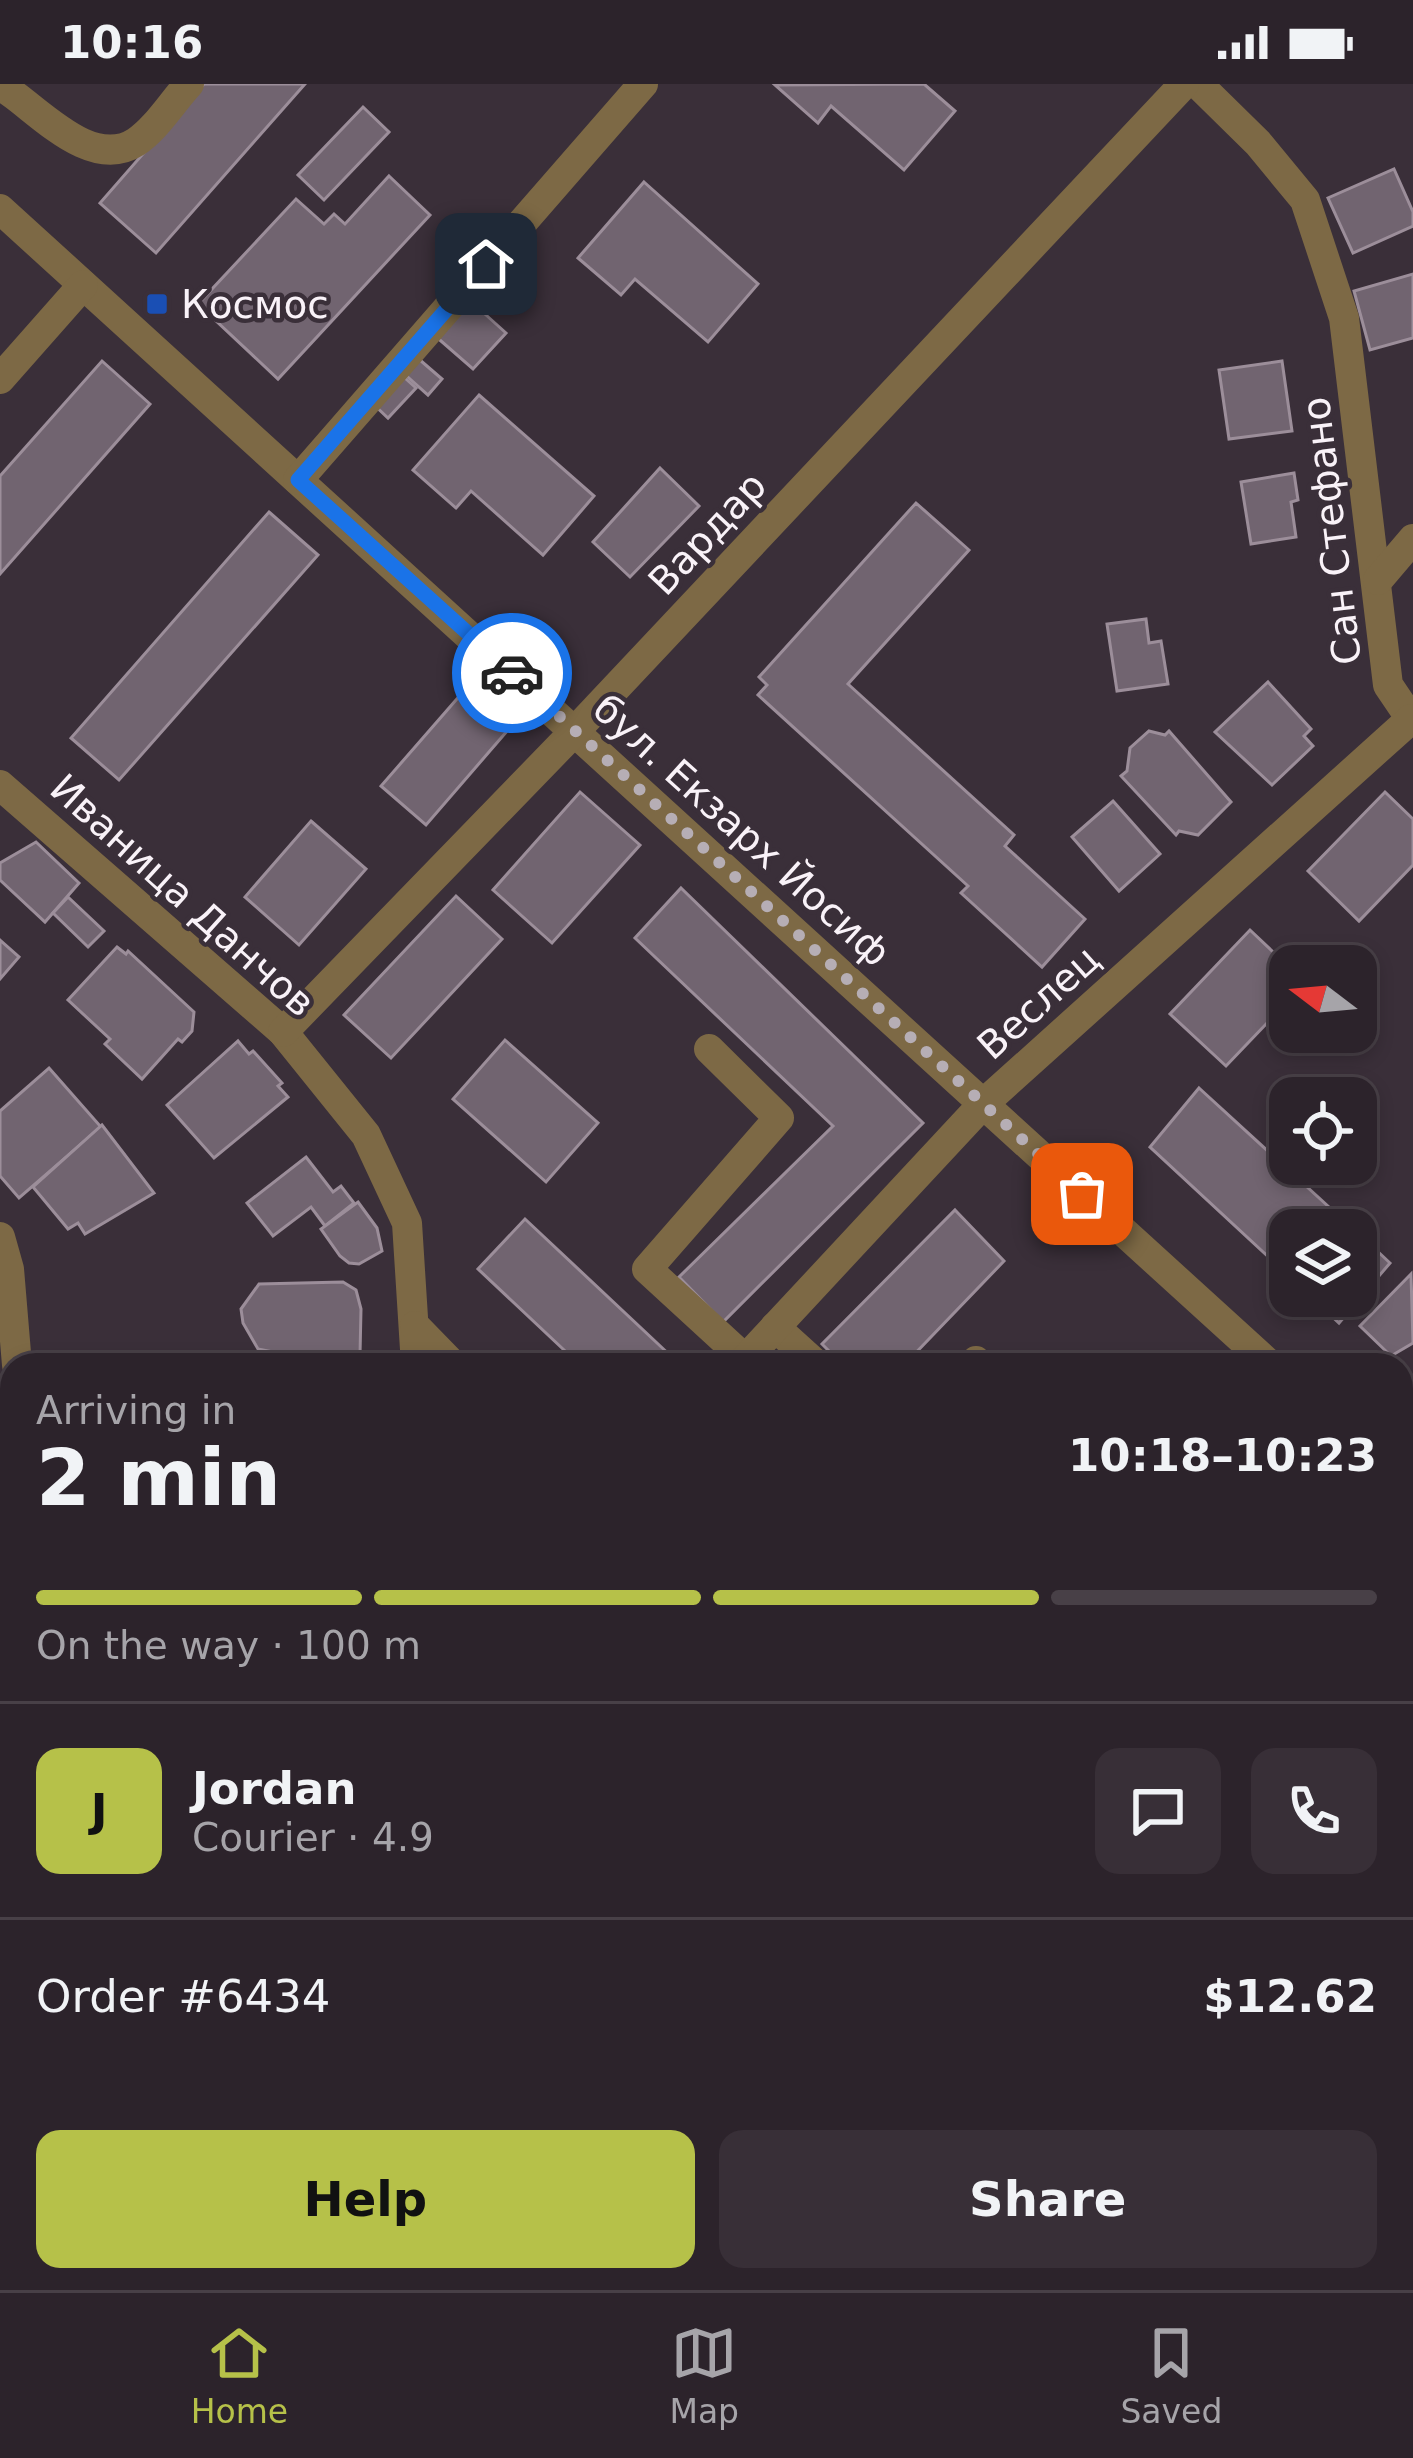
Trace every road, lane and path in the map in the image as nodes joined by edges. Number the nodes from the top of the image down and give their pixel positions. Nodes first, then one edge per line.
1 (189, 84) edge
2 (644, 84) edge
3 (1184, 84) edge
4 (1198, 84) edge
5 (9, 93) edge
6 (0, 209) edge
7 (83, 285) junction
8 (0, 379) edge
9 (298, 480) junction
10 (1413, 538) edge
11 (1378, 580) junction
12 (1412, 720) edge
13 (576, 730) junction
14 (0, 785) edge
15 (283, 1032) junction
16 (709, 1049) dead end
17 (983, 1104) junction
18 (0, 1237) edge
19 (415, 1326) junction
20 (16, 1353) edge
21 (416, 1353) edge
22 (441, 1353) edge
23 (757, 1353) edge
24 (1257, 1353) edge

1 - 5 street
2 - 9 street
3 - 13 street, Вардар
4 - 11 street, Сан Стефано
6 - 7 street, бул. Екзарх Йосиф
7 - 8 street
7 - 9 street, бул. Екзарх Йосиф
9 - 13 street, бул. Екзарх Йосиф
10 - 11 street
11 - 12 street, Сан Стефано
12 - 17 street, Веслец
13 - 15 street, Вардар
13 - 17 street, бул. Екзарх Йосиф
14 - 15 street, Иваница Данчов
15 - 19 street, Иваница Данчов
16 - 23 street
17 - 23 street, Веслец
17 - 24 street, бул. Екзарх Йосиф
18 - 20 street
19 - 21 street, Иваница Данчов
19 - 22 street

